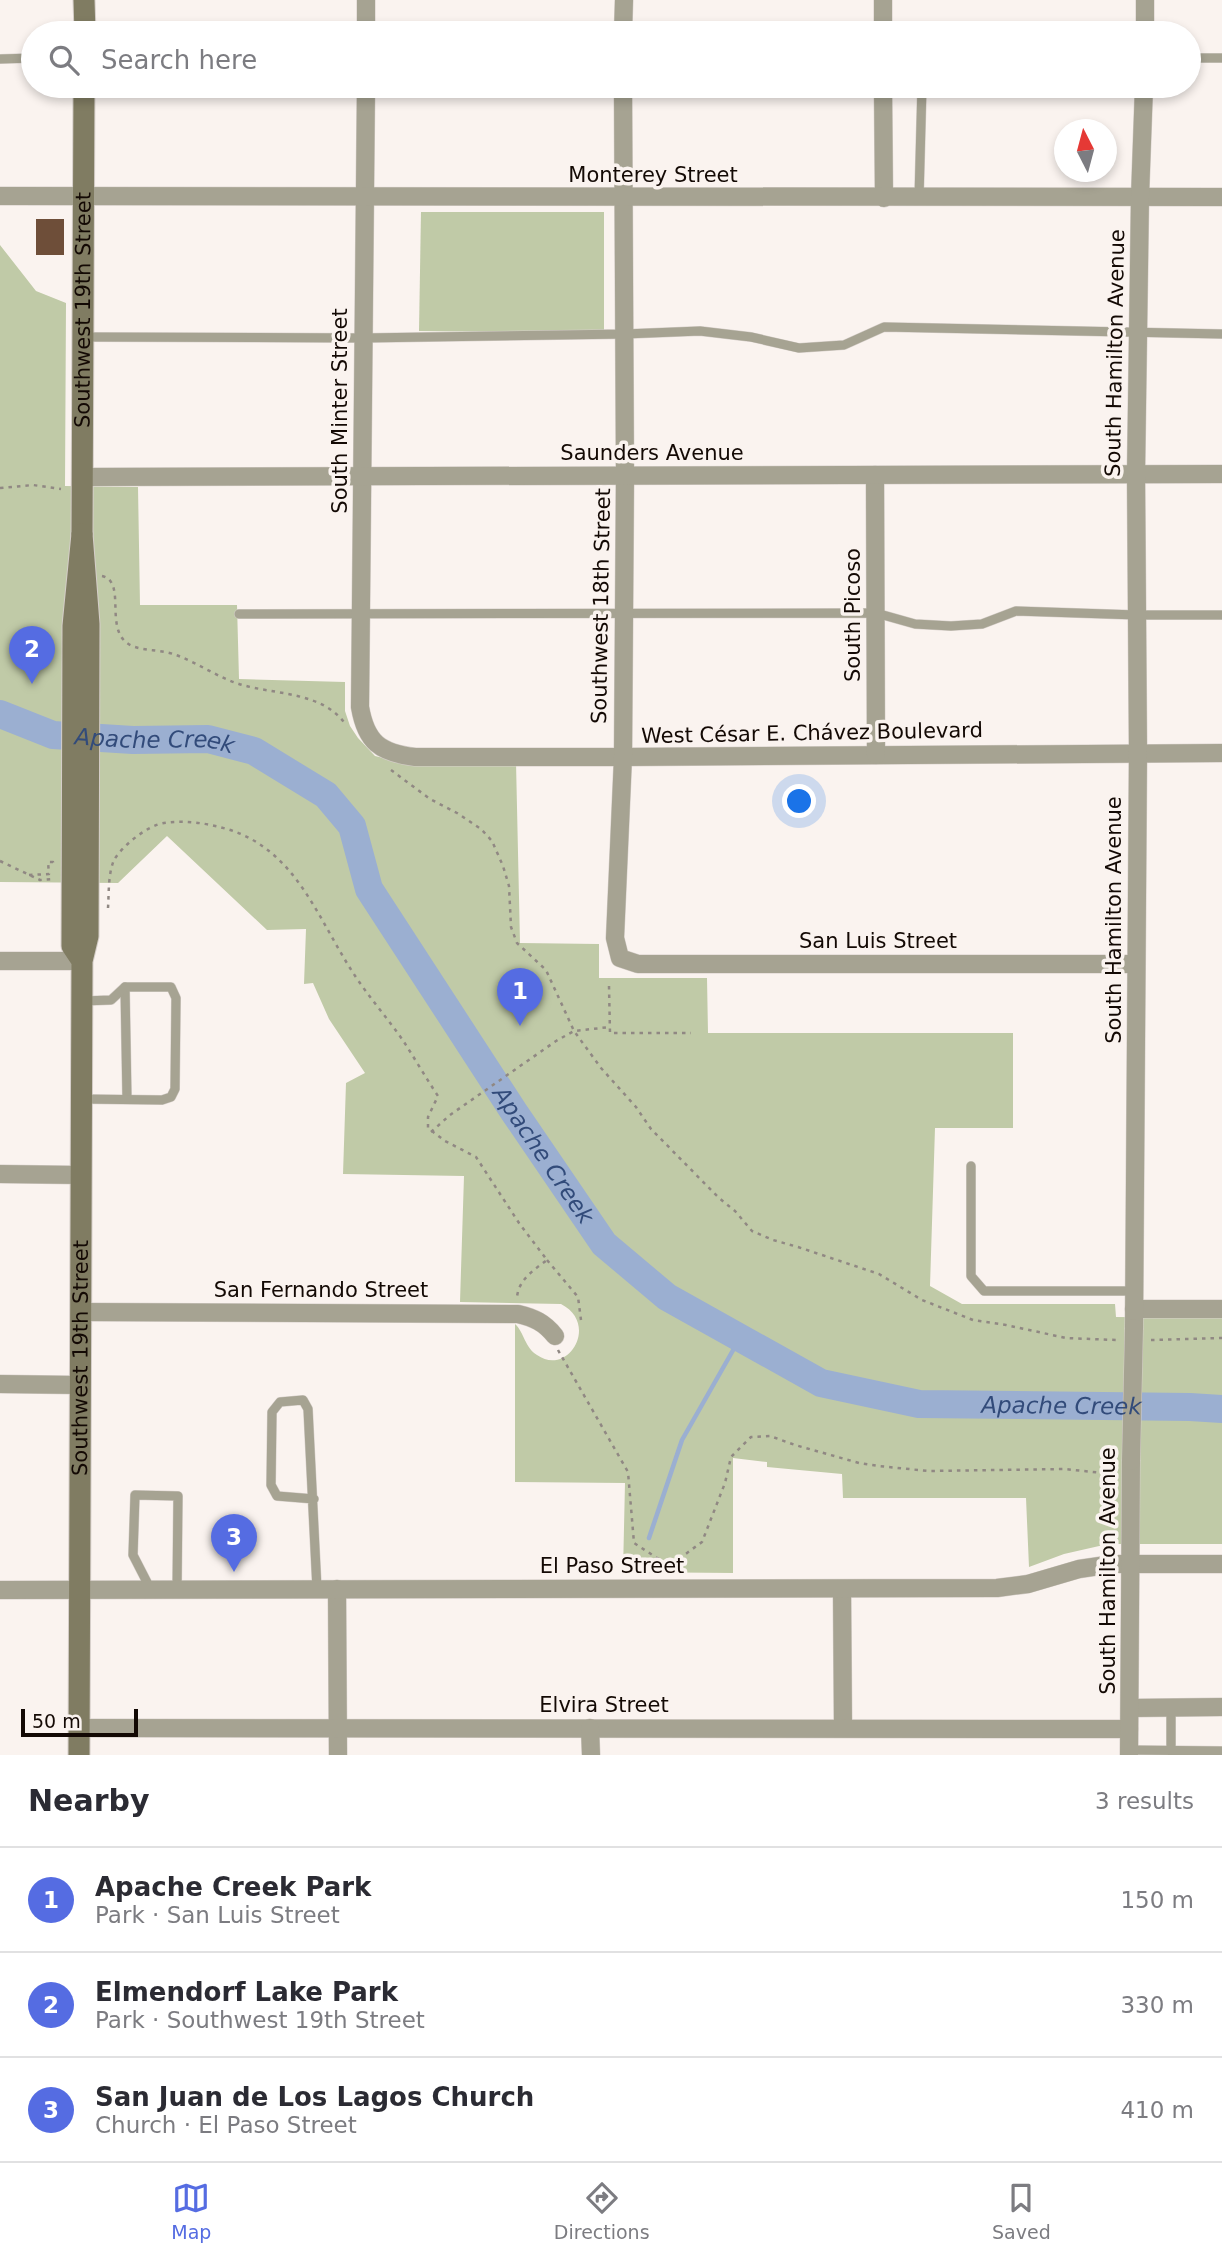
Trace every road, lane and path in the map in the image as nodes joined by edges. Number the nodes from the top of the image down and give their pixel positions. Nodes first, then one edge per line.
1 (85, 0) edge
2 (366, 0) edge
3 (624, 0) edge
4 (883, 0) edge
5 (1145, 0) edge
6 (85, 21) edge
7 (366, 21) edge
8 (624, 21) edge
9 (883, 21) edge
10 (1145, 21) edge
11 (21, 58) edge
12 (1201, 58) edge
13 (1222, 58) edge
14 (0, 59) edge
15 (84, 98) edge
16 (366, 98) edge
17 (623, 98) edge
18 (883, 98) edge
19 (922, 98) edge
20 (1144, 98) edge
21 (0, 196) edge
22 (83, 197) junction
23 (364, 197) junction
24 (1140, 197) junction
25 (1222, 197) edge
26 (623, 198) junction
27 (884, 198) junction
28 (919, 198) junction
29 (1138, 332) junction
30 (625, 334) junction
31 (1222, 334) edge
32 (83, 337) junction
33 (364, 338) junction
34 (1136, 474) junction
35 (1222, 474) edge
36 (875, 475) junction
37 (625, 476) junction
38 (82, 477) junction
39 (363, 477) junction
40 (0, 488) edge
41 (61, 489) dead end
42 (99, 576) dead end
43 (361, 613) junction
44 (876, 613) junction
45 (239, 614) dead end
46 (624, 615) junction
47 (1137, 615) junction
48 (1222, 615) edge
49 (349, 733) dead end
50 (368, 734) joint
51 (1138, 752) junction
52 (1222, 752) edge
53 (876, 755) junction
54 (623, 757) junction
55 (389, 768) dead end
56 (0, 861) edge
57 (29, 874) junction
58 (54, 879) junction
59 (61, 879) dead end
60 (108, 910) dead end
61 (620, 958) joint
62 (0, 961) edge
63 (82, 961) junction
64 (1136, 964) junction
65 (610, 986) dead end
66 (125, 987) junction
67 (82, 1001) junction
68 (610, 1027) junction
69 (574, 1031) junction
70 (691, 1033) dead end
71 (81, 1099) junction
72 (127, 1099) junction
73 (432, 1132) junction
74 (971, 1166) dead end
75 (0, 1174) edge
76 (81, 1175) junction
77 (547, 1260) junction
78 (517, 1300) dead end
79 (1134, 1300) junction
80 (1222, 1309) edge
81 (81, 1312) junction
82 (581, 1320) dead end
83 (555, 1336) joint
84 (1134, 1336) junction
85 (1222, 1338) edge
86 (0, 1384) edge
87 (80, 1385) junction
88 (1131, 1468) junction
89 (314, 1499) junction
90 (1130, 1564) junction
91 (1222, 1564) edge
92 (671, 1567) junction
93 (663, 1588) junction
94 (317, 1589) junction
95 (337, 1589) junction
96 (842, 1589) junction
97 (0, 1590) edge
98 (80, 1590) junction
99 (151, 1590) junction
100 (177, 1590) junction
101 (1171, 1707) junction
102 (1222, 1707) edge
103 (1130, 1708) junction
104 (79, 1728) junction
105 (590, 1728) junction
106 (843, 1728) junction
107 (338, 1729) junction
108 (1129, 1729) junction
109 (1171, 1751) junction
110 (1222, 1751) edge
111 (1129, 1753) edge
112 (1150, 1753) edge
113 (79, 1755) edge
114 (338, 1755) edge
115 (590, 1755) edge

1 - 6 street
2 - 7 street
3 - 8 street
4 - 9 street
5 - 10 street
11 - 14 lane
12 - 13 lane
15 - 22 street, Southwest 19th Street
16 - 23 street, South Minter Street
17 - 26 street, Southwest 18th Street
18 - 27 street
19 - 28 lane
20 - 24 street, South Hamilton Avenue
21 - 22 street, Monterey Street
22 - 23 street, Monterey Street
22 - 32 street, Southwest 19th Street
23 - 26 street, Monterey Street
23 - 33 street, South Minter Street
24 - 25 street, Monterey Street
24 - 28 street, Monterey Street
24 - 29 street, South Hamilton Avenue
26 - 27 street, Monterey Street
26 - 30 street, Southwest 18th Street
27 - 28 street, Monterey Street
29 - 30 lane
29 - 31 lane
29 - 34 street, South Hamilton Avenue
30 - 33 lane
30 - 37 street, Southwest 18th Street
32 - 33 lane
32 - 38 street, Southwest 19th Street
33 - 39 street, South Minter Street
34 - 35 street, Saunders Avenue
34 - 36 street, Saunders Avenue
34 - 47 street, South Hamilton Avenue
36 - 37 street, Saunders Avenue
36 - 44 street, South Picoso
37 - 39 street, Saunders Avenue
37 - 46 street, Southwest 18th Street
38 - 39 street, Saunders Avenue
38 - 63 street, Southwest 19th Street
39 - 43 street, South Minter Street
40 - 41 path
42 - 49 path
43 - 45 lane
43 - 46 lane
43 - 50 street, South Minter Street
44 - 46 lane
44 - 47 lane
44 - 53 street, South Picoso
46 - 54 street, Southwest 18th Street
47 - 48 lane
47 - 51 street, South Hamilton Avenue
50 - 54 street, West César E. Chávez Boulevard
51 - 52 street, West César E. Chávez Boulevard
51 - 53 street, West César E. Chávez Boulevard
51 - 64 street, South Hamilton Avenue
53 - 54 street, West César E. Chávez Boulevard
54 - 61 street, Southwest 18th Street
55 - 69 path
56 - 57 path
57 - 58 path
57 - 58 path
58 - 59 path
60 - 73 path
61 - 64 street, San Luis Street
62 - 63 street
63 - 67 street, Southwest 19th Street
64 - 79 street, South Hamilton Avenue
65 - 68 path
66 - 67 lane
66 - 72 lane
66 - 72 lane
67 - 71 street, Southwest 19th Street
68 - 69 path
68 - 70 path
69 - 73 path
69 - 84 path
71 - 72 lane
71 - 76 street, Southwest 19th Street
73 - 77 path
74 - 79 lane
75 - 76 street
76 - 81 street, Southwest 19th Street
77 - 78 path
77 - 82 path
79 - 80 street
79 - 84 street, South Hamilton Avenue
81 - 83 street, San Fernando Street
81 - 87 street, Southwest 19th Street
83 - 92 path
84 - 85 path
84 - 88 street, South Hamilton Avenue, bridge
86 - 87 street
87 - 98 street, Southwest 19th Street
88 - 90 street, South Hamilton Avenue
88 - 92 path
89 - 89 lane
89 - 94 lane
90 - 91 street, El Paso Street
90 - 96 street, El Paso Street
90 - 103 street, South Hamilton Avenue
92 - 93 path
93 - 95 street, El Paso Street
93 - 96 street, El Paso Street
94 - 95 street, El Paso Street
94 - 100 street, El Paso Street
95 - 107 street
96 - 106 street
97 - 98 street, El Paso Street
98 - 99 street, El Paso Street
98 - 104 street, Southwest 19th Street
99 - 100 street, El Paso Street
99 - 100 lane
101 - 102 street
101 - 103 street
101 - 109 lane
103 - 108 street, South Hamilton Avenue
104 - 107 street, Elvira Street
104 - 113 street, Southwest 19th Street
105 - 106 street, Elvira Street
105 - 107 street, Elvira Street
105 - 115 street
106 - 108 street, Elvira Street
107 - 114 street
108 - 111 street, South Hamilton Avenue
109 - 110 lane
109 - 112 lane
111 - 112 lane

